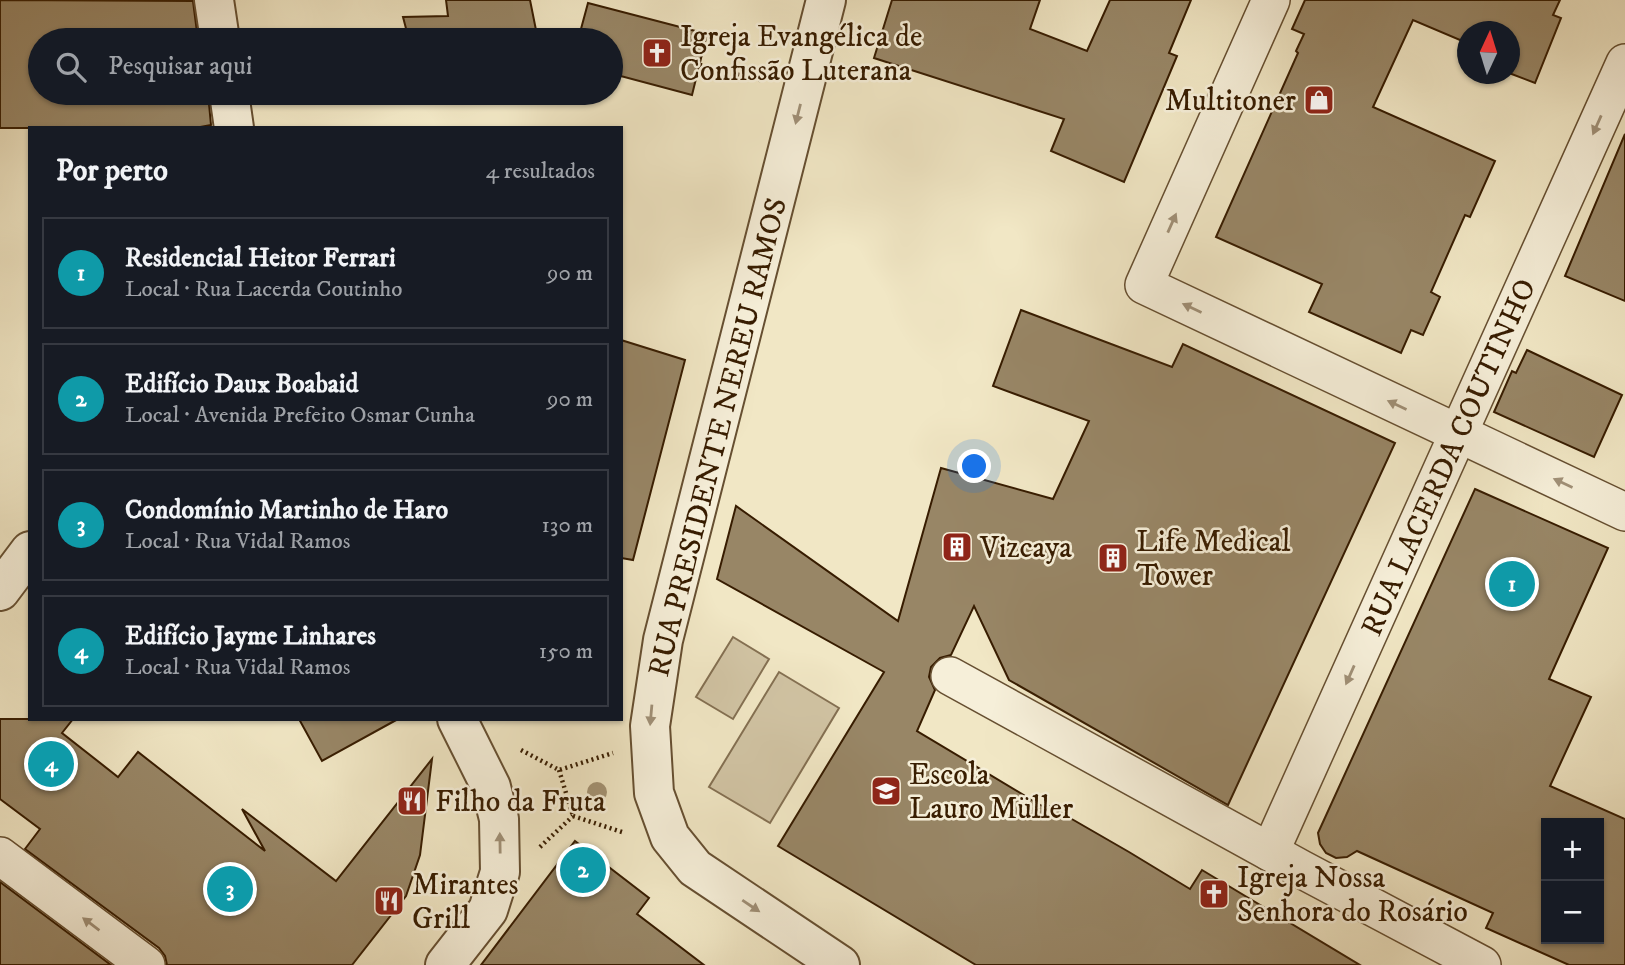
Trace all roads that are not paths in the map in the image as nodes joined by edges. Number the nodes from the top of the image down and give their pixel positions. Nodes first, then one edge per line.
1 (214, 0) edge
2 (826, 0) edge
3 (1271, 0) edge
4 (218, 28) edge
5 (1625, 63) edge
6 (231, 105) edge
7 (234, 126) edge
8 (1459, 434) junction
9 (1625, 512) edge
10 (28, 554) edge
11 (0, 591) edge
12 (950, 676) dead end
13 (458, 721) edge
14 (1270, 852) junction
15 (0, 856) edge
16 (146, 965) edge
17 (446, 965) edge
18 (840, 965) edge
19 (1482, 965) edge

1 - 4 street
2 -> 18 street, RUA PRESIDENTE NEREU RAMOS
8 -> 3 street
5 -> 8 street, RUA LACERDA COUTINHO
6 - 7 street
9 -> 8 street
8 -> 14 street, RUA LACERDA COUTINHO
10 - 11 street
12 - 14 street
17 -> 13 street
14 - 19 street
16 -> 15 street

